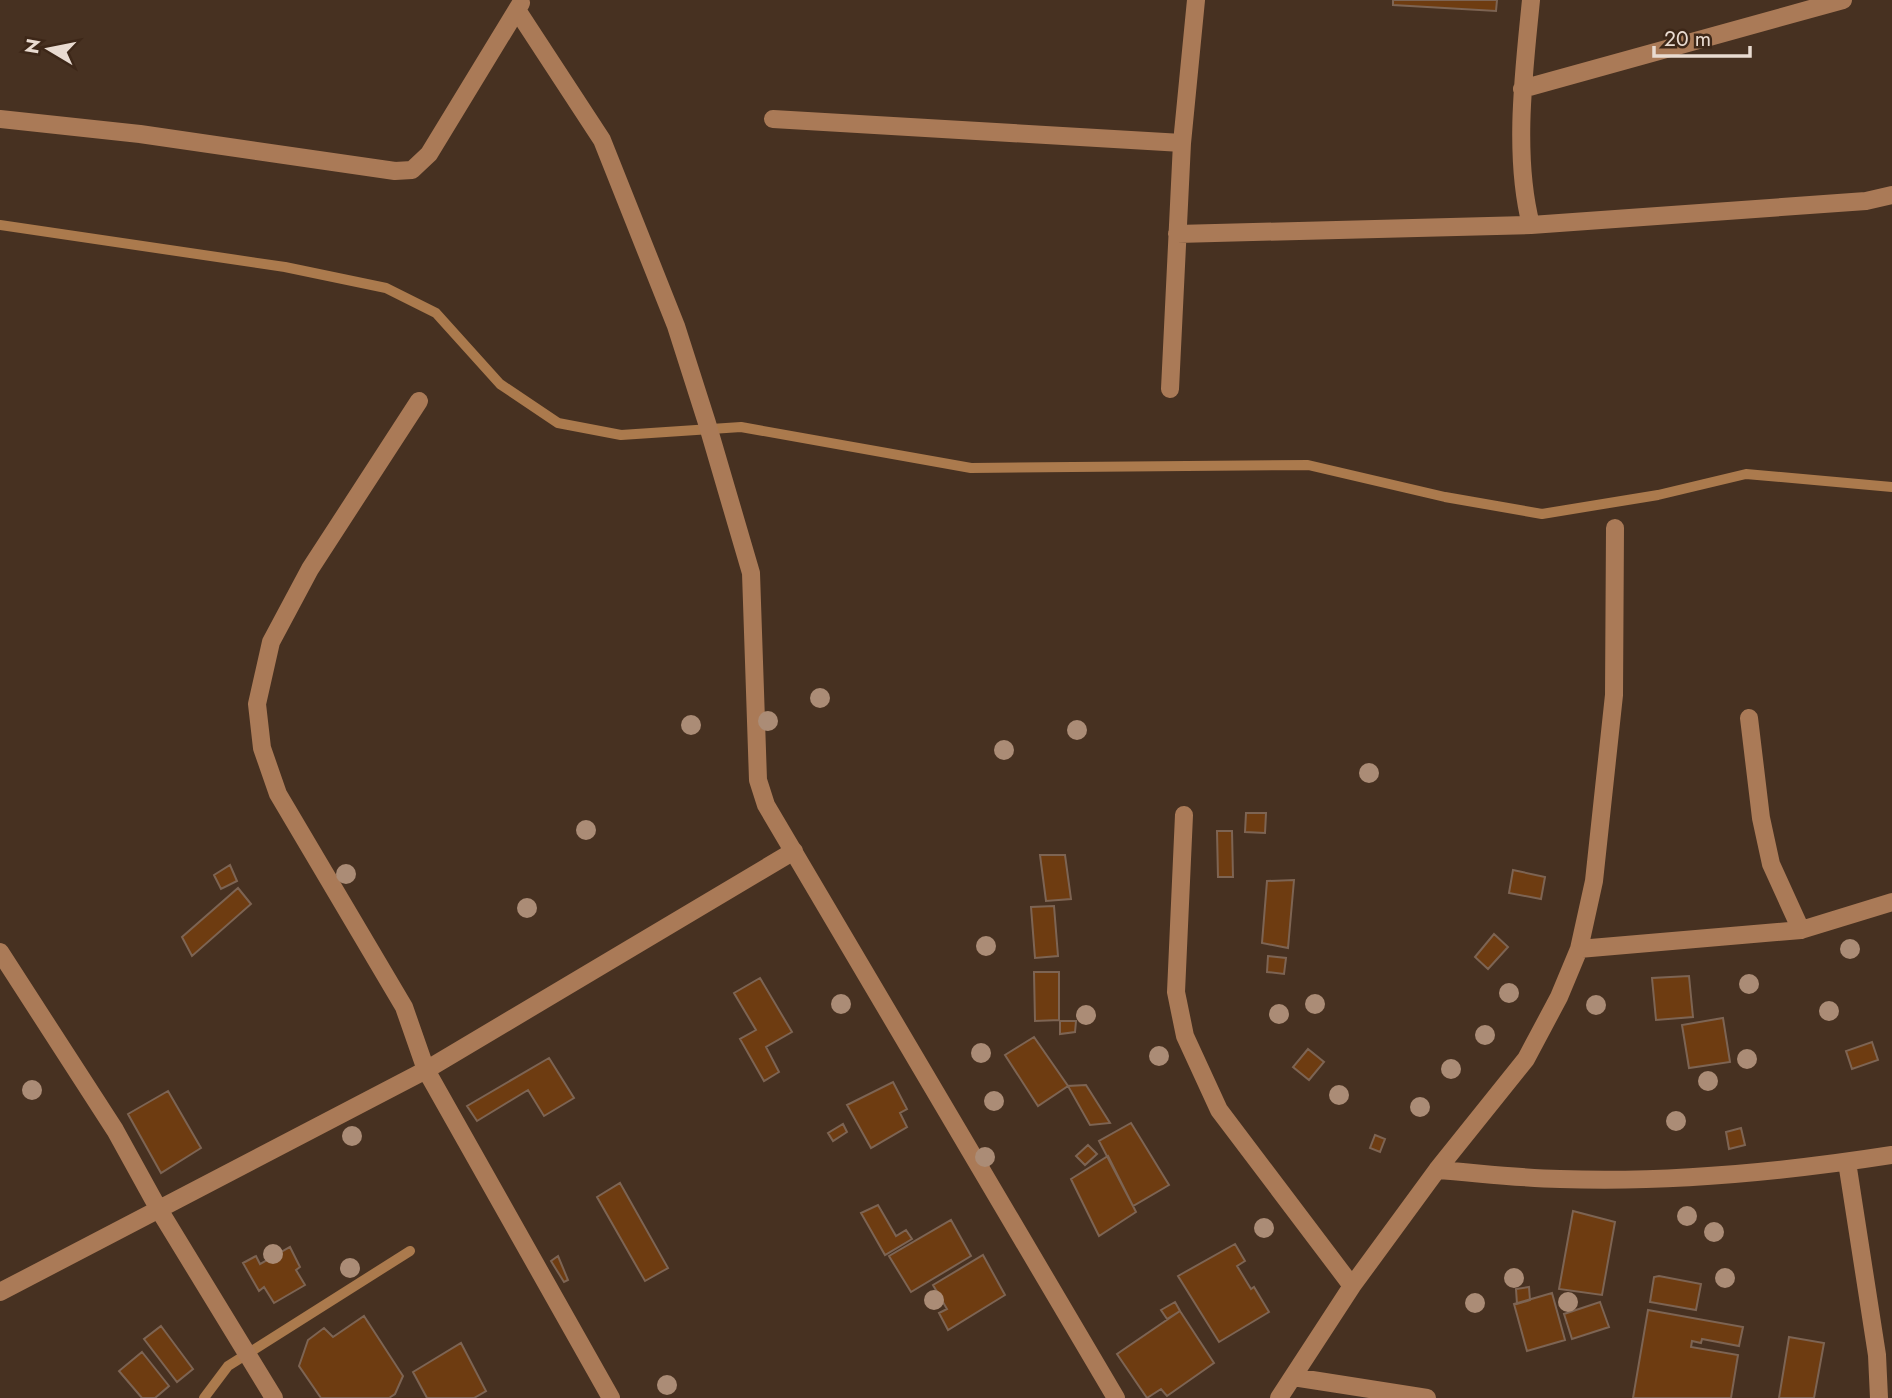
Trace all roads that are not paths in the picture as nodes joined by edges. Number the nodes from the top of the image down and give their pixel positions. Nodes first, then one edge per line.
1 (1196, 0) edge
2 (1531, 0) edge
3 (1843, 0) edge
4 (520, 5) edge
5 (1522, 89) junction
6 (0, 119) edge
7 (773, 119) dead end
8 (1182, 144) junction
9 (1892, 195) edge
10 (1531, 225) junction
11 (1177, 234) junction
12 (1170, 389) dead end
13 (419, 401) dead end
14 (1615, 528) dead end
15 (1749, 718) dead end
16 (1184, 815) dead end
17 (794, 851) junction
18 (1892, 902) edge
19 (1801, 930) junction
20 (1579, 949) junction
21 (0, 952) edge
22 (426, 1070) junction
23 (1892, 1155) edge
24 (1847, 1162) junction
25 (1437, 1170) junction
26 (158, 1208) junction
27 (1352, 1286) junction
28 (0, 1292) edge
29 (1293, 1377) junction
30 (274, 1398) edge
31 (611, 1398) edge
32 (1116, 1398) edge
33 (1279, 1398) edge
34 (1427, 1398) edge
35 (1879, 1398) edge

1 - 8 street
2 - 5 street
3 - 5 street
4 - 6 street
4 - 17 street
5 - 10 street
7 - 8 street
8 - 11 street
9 - 10 street
10 - 11 street
11 - 12 street
13 - 22 street
14 - 20 street
15 - 19 street
16 - 27 street
17 - 22 street
17 - 32 street
18 - 19 street
19 - 20 street
20 - 25 street
21 - 26 street
22 - 26 street
22 - 31 street
23 - 24 street
24 - 25 street
24 - 35 street
25 - 27 street
26 - 28 street
26 - 30 street
27 - 29 street
29 - 33 street
29 - 34 street

